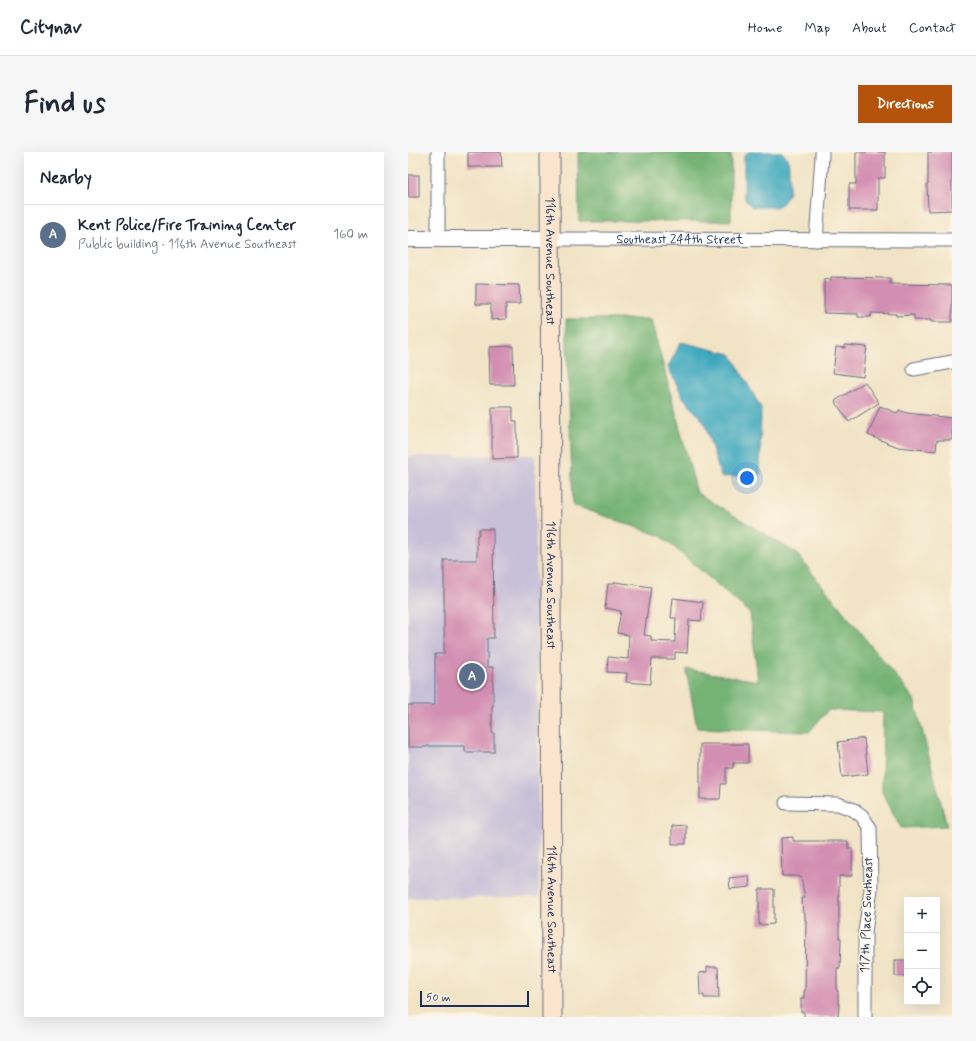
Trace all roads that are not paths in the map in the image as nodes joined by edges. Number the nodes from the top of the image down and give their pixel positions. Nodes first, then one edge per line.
1 (438, 152) edge
2 (550, 152) edge
3 (822, 152) edge
4 (408, 239) edge
5 (438, 239) junction
6 (551, 239) junction
7 (816, 240) junction
8 (952, 240) edge
9 (952, 362) edge
10 (914, 369) dead end
11 (786, 804) dead end
12 (552, 1017) edge
13 (865, 1017) edge

1 - 5 street
2 - 6 main road, 116th Avenue Southeast
3 - 7 street
4 - 5 street, Southeast 244th Street
5 - 6 street, Southeast 244th Street
6 - 7 street, Southeast 244th Street
6 - 12 main road, 116th Avenue Southeast
7 - 8 street, Southeast 244th Street
9 - 10 street
11 - 13 street, 117th Place Southeast

